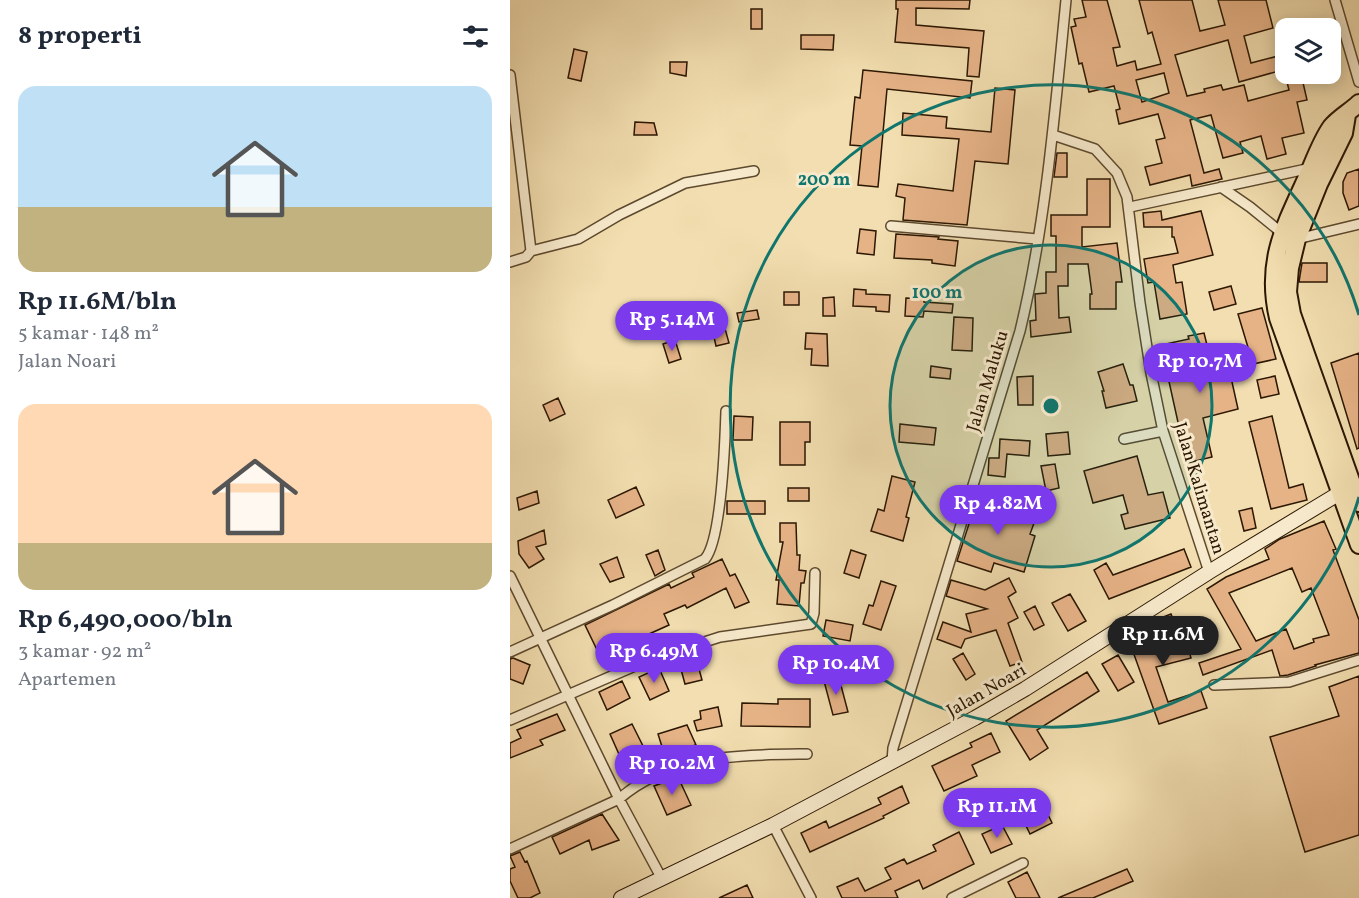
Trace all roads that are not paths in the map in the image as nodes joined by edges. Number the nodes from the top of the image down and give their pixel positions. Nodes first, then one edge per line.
1 (1066, 0) edge
2 (1335, 0) edge
3 (510, 75) edge
4 (1359, 82) edge
5 (1359, 103) edge
6 (1347, 115) junction
7 (1053, 135) junction
8 (1311, 168) junction
9 (754, 171) dead end
10 (1221, 187) junction
11 (1130, 207) junction
12 (1359, 224) edge
13 (891, 226) dead end
14 (1290, 236) junction
15 (1033, 238) junction
16 (531, 251) junction
17 (510, 262) edge
18 (726, 411) dead end
19 (1163, 431) junction
20 (1124, 439) dead end
21 (1346, 489) junction
22 (1359, 503) edge
23 (1359, 545) edge
24 (1209, 572) junction
25 (815, 573) dead end
26 (510, 576) edge
27 (540, 639) junction
28 (510, 652) edge
29 (1359, 660) edge
30 (1214, 685) dead end
31 (568, 694) junction
32 (510, 720) edge
33 (807, 754) dead end
34 (892, 762) junction
35 (620, 799) junction
36 (773, 825) junction
37 (510, 849) edge
38 (1023, 863) dead end
39 (662, 879) junction
40 (621, 898) edge
41 (811, 898) edge
42 (952, 898) edge

1 - 7 street, Jalan Maluku
2 - 4 street
3 - 16 street
5 - 6 highway
6 - 8 highway
6 - 14 highway
7 - 11 street, Jalan Kalimantan
7 - 15 street, Jalan Maluku
8 - 10 street
8 - 14 highway
9 - 16 street
10 - 11 street
10 - 14 street
11 - 19 street, Jalan Kalimantan
12 - 14 street
13 - 15 street
14 - 21 highway
15 - 34 street, Jalan Maluku
16 - 17 street
18 - 27 street
19 - 20 street
19 - 24 street, Jalan Kalimantan
21 - 22 highway
21 - 23 highway
21 - 24 street, Jalan Noari
24 - 34 street, Jalan Noari
25 - 31 street
26 - 27 street
27 - 28 street
27 - 31 street
29 - 30 street
31 - 32 street
31 - 35 street
33 - 35 street
34 - 36 street, Jalan Noari
35 - 37 street
35 - 39 street
36 - 39 street, Jalan Noari
36 - 41 street
38 - 42 street
39 - 40 street, Jalan Noari

